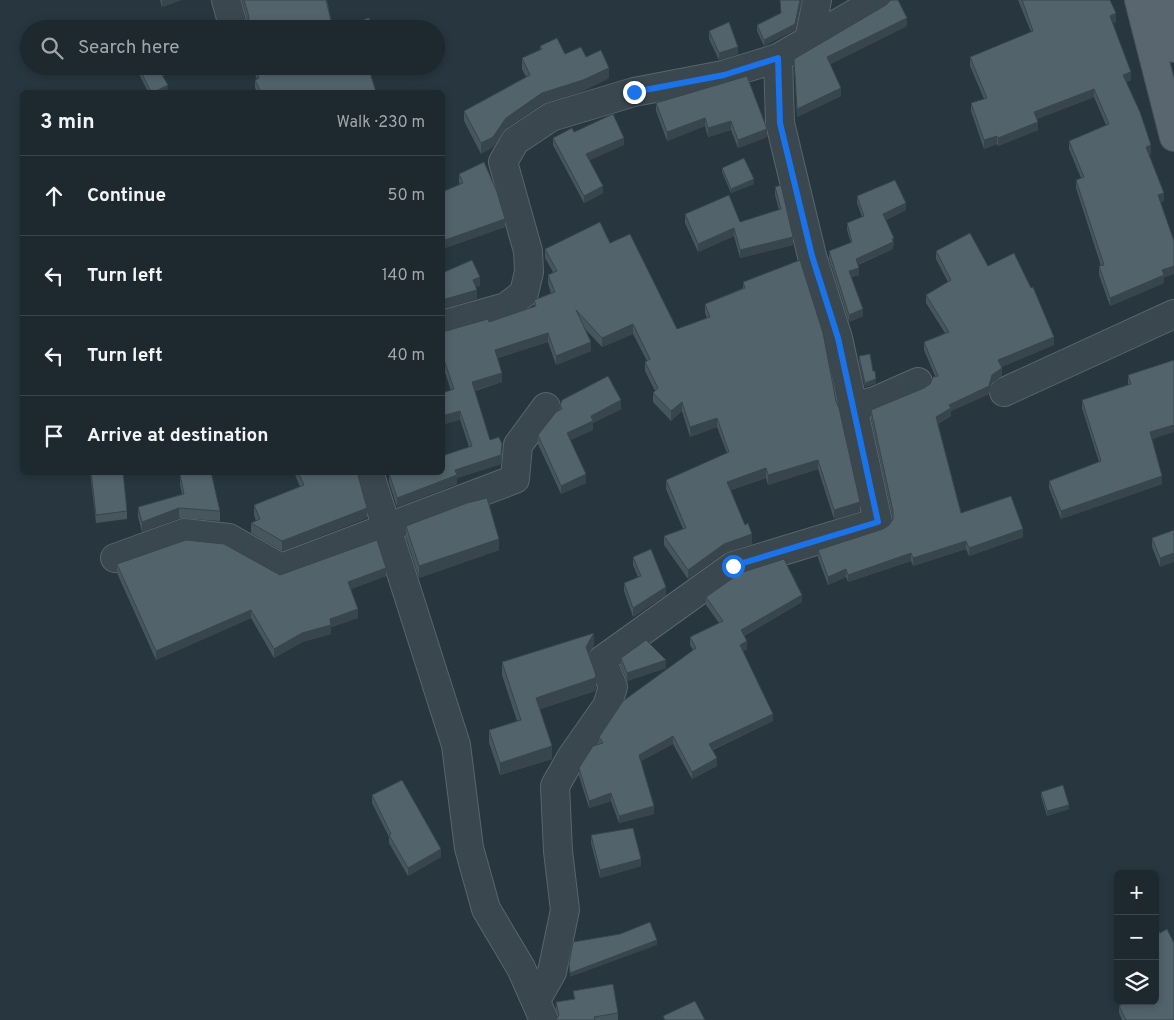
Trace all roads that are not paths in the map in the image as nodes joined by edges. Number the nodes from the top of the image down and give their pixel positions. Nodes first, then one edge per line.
1 (226, 0) edge
2 (817, 0) edge
3 (878, 0) edge
4 (1139, 0) edge
5 (1162, 0) edge
6 (232, 20) edge
7 (809, 40) junction
8 (1174, 48) edge
9 (778, 58) junction
10 (1174, 137) edge
11 (1174, 314) edge
12 (445, 324) edge
13 (918, 382) dead end
14 (1004, 392) dead end
15 (546, 407) dead end
16 (852, 407) junction
17 (371, 475) edge
18 (386, 529) junction
19 (115, 558) dead end
20 (540, 1010) edge

1 - 6 street
2 - 7 street
3 - 7 street
4 - 10 main road
5 - 8 main road
7 - 9 street
9 - 12 street
9 - 16 street
11 - 14 street
13 - 16 street
15 - 18 street
16 - 20 street
17 - 18 street
18 - 19 street
18 - 20 street

